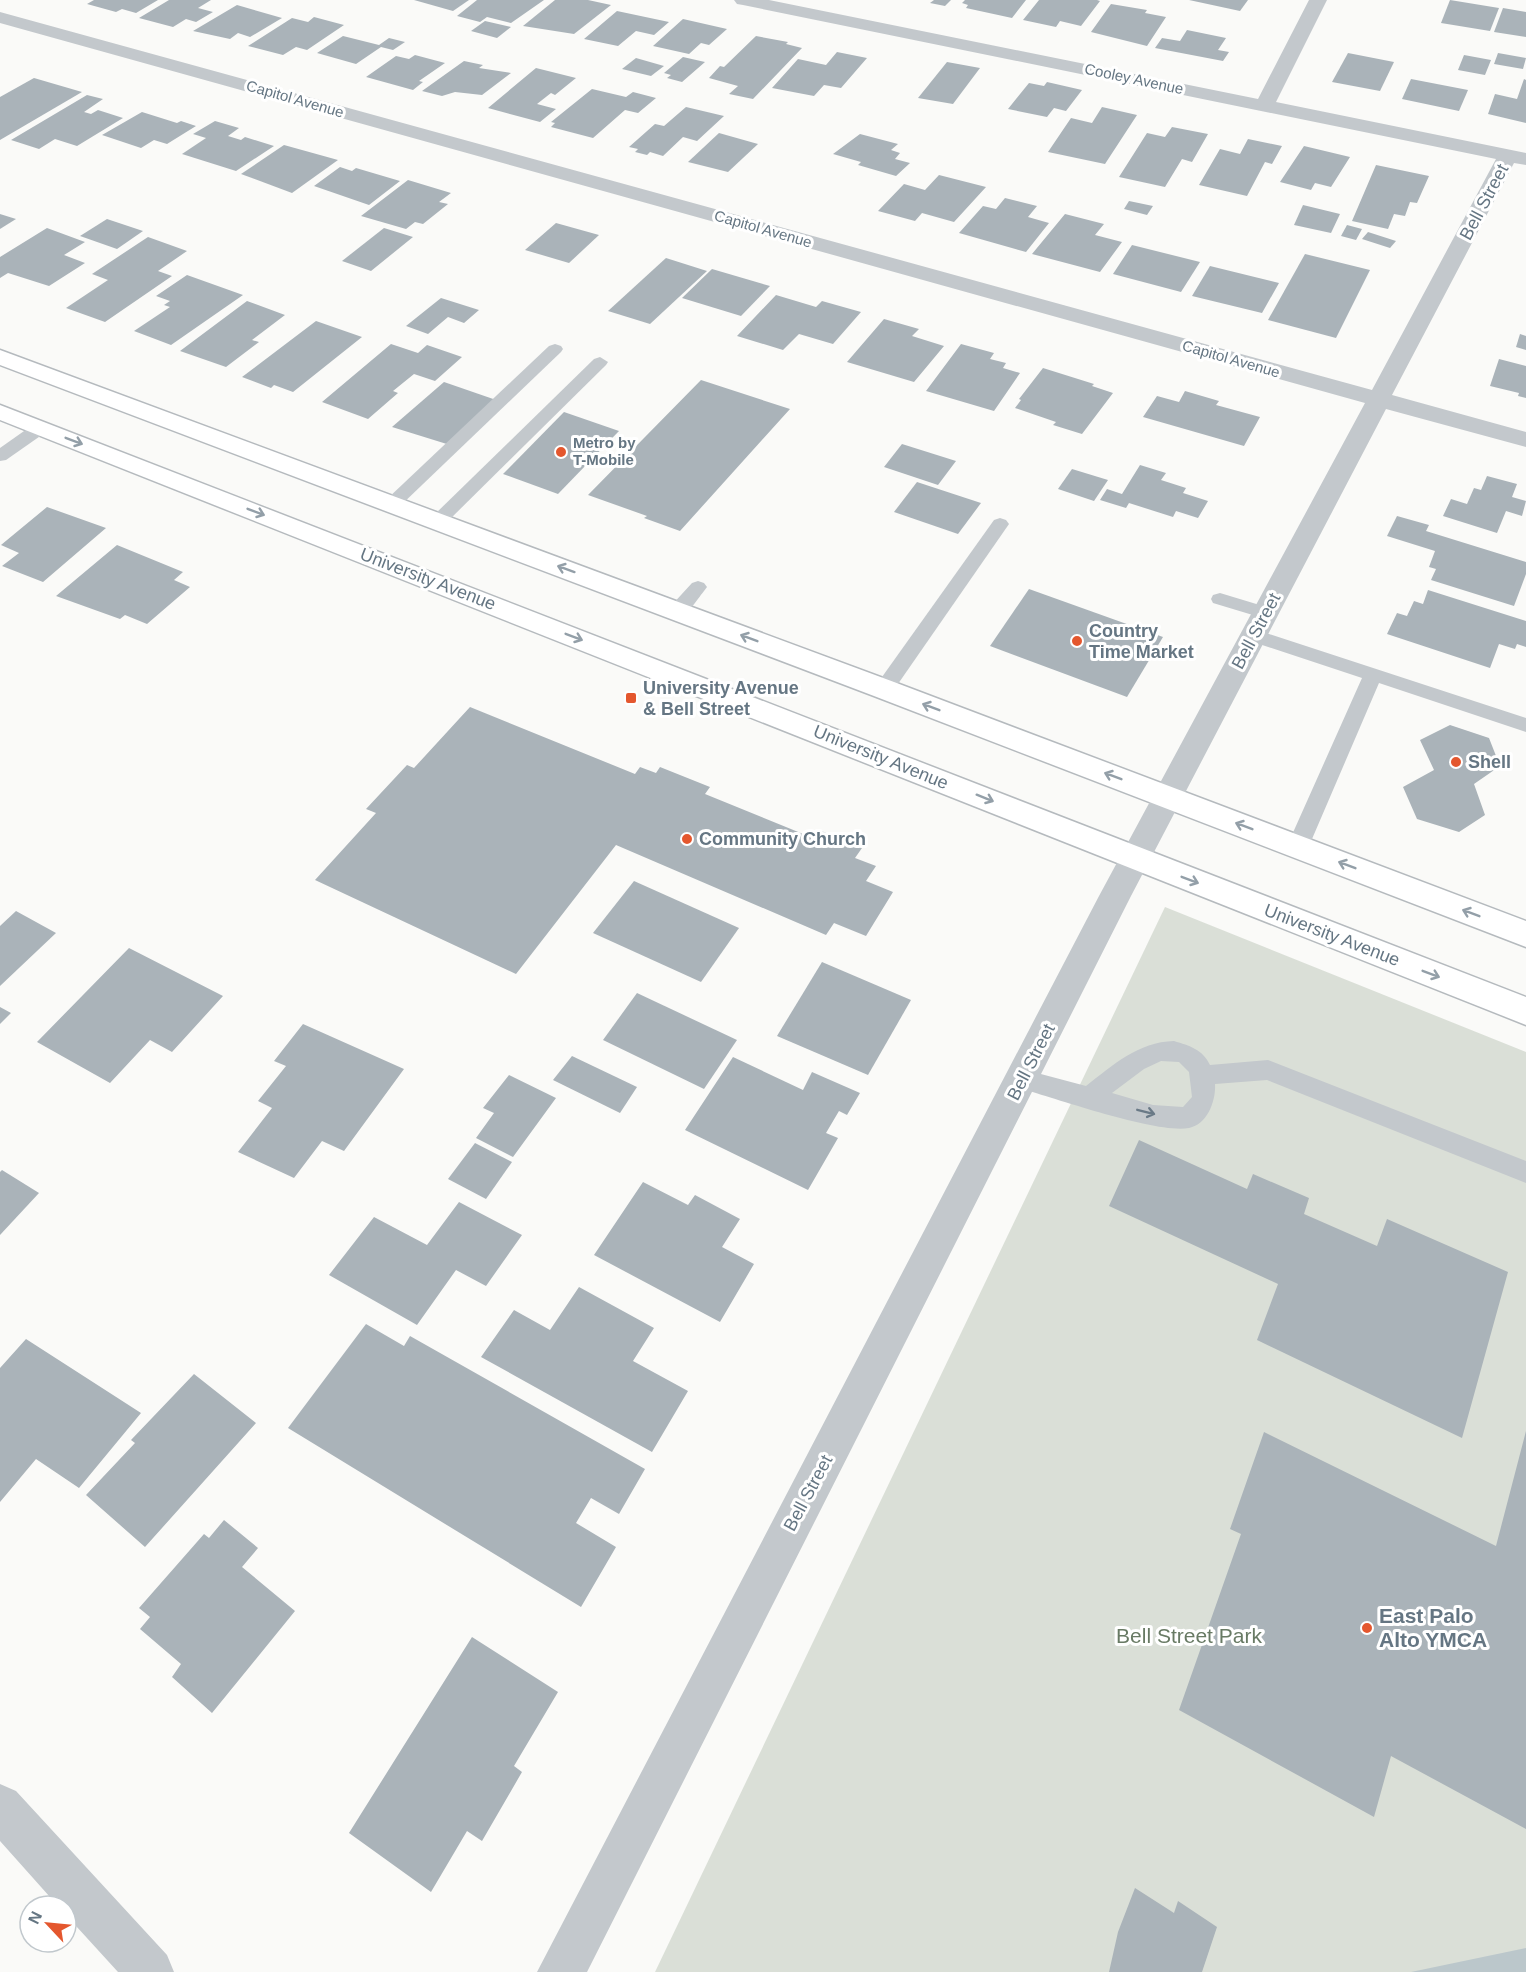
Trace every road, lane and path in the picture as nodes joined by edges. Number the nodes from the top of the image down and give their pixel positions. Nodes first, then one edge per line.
1 (742, 0) edge
2 (1318, 0) edge
3 (0, 17) edge
4 (1264, 106) junction
5 (1517, 157) edge
6 (555, 349) dead end
7 (0, 357) edge
8 (600, 362) dead end
9 (1379, 400) junction
10 (0, 412) edge
11 (40, 428) junction
12 (1526, 440) edge
13 (0, 456) edge
14 (392, 504) junction
15 (438, 521) junction
16 (999, 525) dead end
17 (698, 587) dead end
18 (1220, 599) dead end
19 (676, 611) junction
20 (1260, 624) junction
21 (1373, 675) junction
22 (884, 689) junction
23 (1526, 725) edge
24 (1168, 797) junction
25 (1298, 846) junction
26 (1136, 859) junction
27 (1526, 934) edge
28 (1526, 1011) edge
29 (1204, 1076) junction
30 (1022, 1079) junction
31 (1090, 1097) junction
32 (1526, 1172) edge
33 (0, 1807) edge
34 (150, 1972) edge
35 (561, 1972) edge

1 - 4 street, Cooley Avenue
2 - 4 street
3 - 9 street, Capitol Avenue
4 - 5 street, Cooley Avenue
5 - 9 street, Bell Street
6 - 14 lane
7 - 14 main road
8 - 15 lane
9 - 12 street, Capitol Avenue
9 - 20 street, Bell Street
10 - 11 main road, University Avenue
11 - 13 lane
11 -> 26 main road, University Avenue
14 - 15 main road
19 -> 15 main road
16 - 22 lane
17 - 19 lane
18 - 20 lane
22 -> 19 main road
20 - 21 lane
20 - 24 street, Bell Street
21 - 23 lane
21 - 25 lane
24 -> 22 main road
25 -> 24 main road
24 - 26 street, Bell Street
27 -> 25 main road
26 -> 28 main road, University Avenue
26 - 30 street, Bell Street
29 - 31 lane
31 -> 29 lane
29 - 32 lane
30 - 31 lane
30 - 35 street, Bell Street
33 - 34 street

